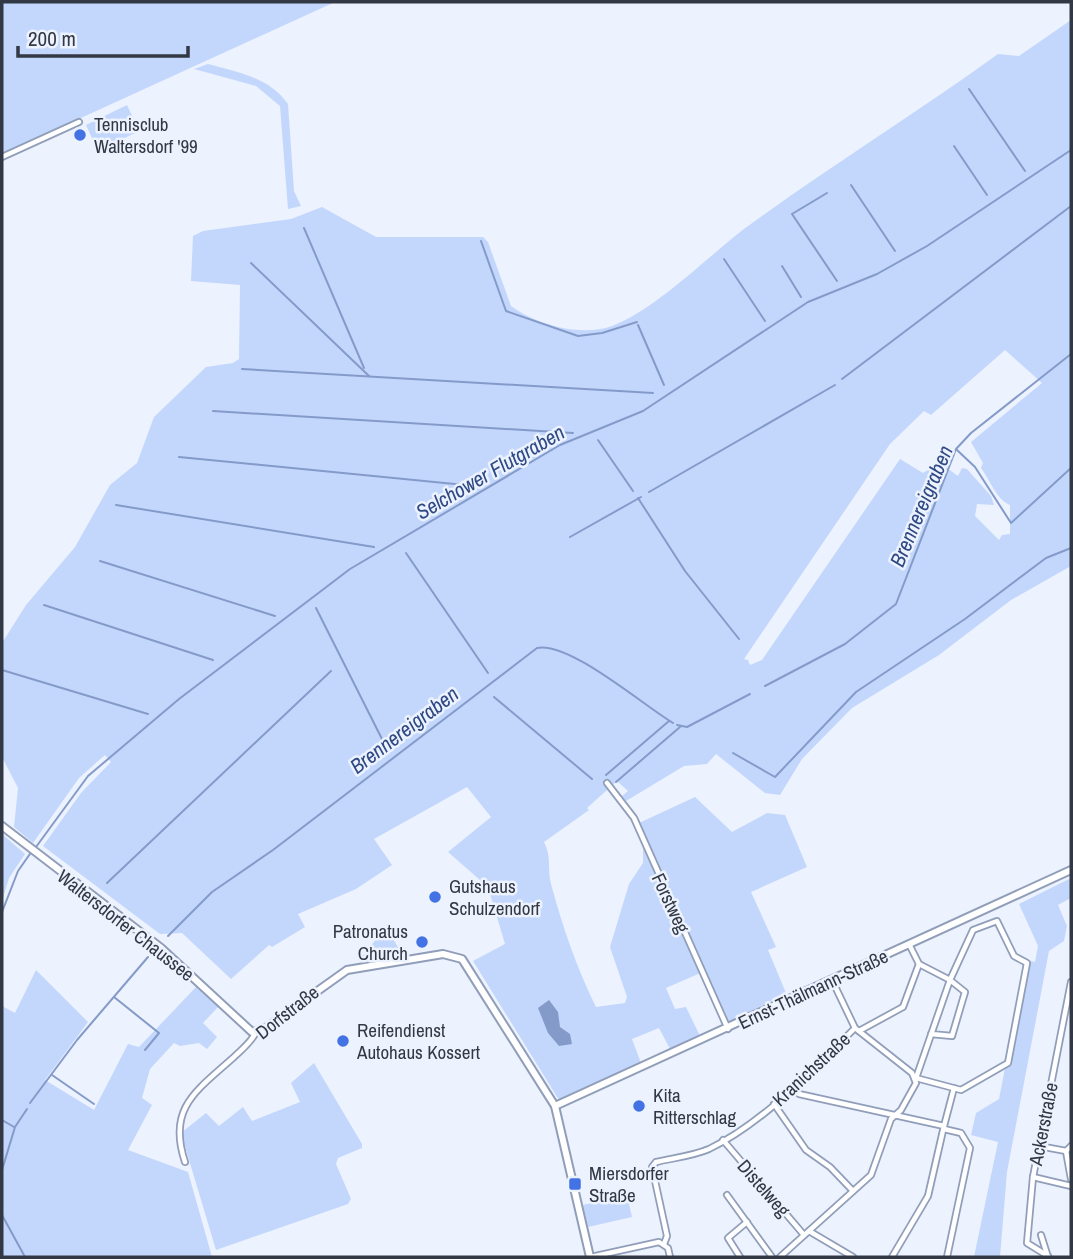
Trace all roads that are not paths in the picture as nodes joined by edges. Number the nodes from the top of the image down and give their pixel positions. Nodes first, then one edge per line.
1 (79, 122) dead end
2 (2, 157) edge
3 (607, 783) dead end
4 (2, 826) edge
5 (1071, 870) edge
6 (909, 944) junction
7 (919, 964) junction
8 (832, 980) junction
9 (950, 980) junction
10 (1071, 982) edge
11 (728, 1028) junction
12 (857, 1030) junction
13 (256, 1032) junction
14 (931, 1034) junction
15 (916, 1078) junction
16 (954, 1088) junction
17 (794, 1090) junction
18 (774, 1104) junction
19 (555, 1106) junction
20 (894, 1116) junction
21 (944, 1127) junction
22 (723, 1140) junction
23 (1039, 1146) junction
24 (1071, 1146) edge
25 (1066, 1151) junction
26 (186, 1162) dead end
27 (1033, 1177) junction
28 (1071, 1184) edge
29 (853, 1191) junction
30 (727, 1195) dead end
31 (747, 1222) junction
32 (806, 1233) junction
33 (1041, 1235) dead end
34 (664, 1244) junction
35 (1048, 1256) edge
36 (590, 1257) edge
37 (670, 1257) edge
38 (740, 1257) edge
39 (772, 1257) edge
40 (780, 1257) edge
41 (853, 1257) edge
42 (892, 1257) edge
43 (947, 1257) edge

1 - 2 street
3 - 11 street, Forstweg
4 - 13 street, Waltersdorfer Chaussee
5 - 6 street, Ernst-Thälmann-Straße
6 - 7 street
6 - 8 street, Ernst-Thälmann-Straße
7 - 9 street
7 - 12 street, Kranichstraße
8 - 11 street, Ernst-Thälmann-Straße
8 - 12 street
9 - 14 street
9 - 14 street
9 - 16 street
10 - 23 street, Ackerstraße
11 - 19 street, Ernst-Thälmann-Straße
12 - 15 street
12 - 17 street, Kranichstraße
13 - 19 street, Dorfstraße
13 - 26 street, Dorfstraße
14 - 15 street
15 - 16 street
15 - 20 street
16 - 21 street
17 - 18 street, Kranichstraße
17 - 20 street
18 - 22 street, Kranichstraße
18 - 29 street
19 - 36 street
20 - 21 street
20 - 29 street
21 - 42 street
21 - 43 street
22 - 32 street, Distelweg
22 - 34 street, Kranichstraße
23 - 25 street
23 - 27 street, Ackerstraße
24 - 25 street
25 - 28 street
27 - 28 street
27 - 35 street, Ackerstraße
29 - 32 street
30 - 31 street
31 - 38 street
31 - 39 street
32 - 40 street
32 - 41 street, Distelweg
33 - 35 street, Ackerstraße
34 - 36 street
34 - 37 street

